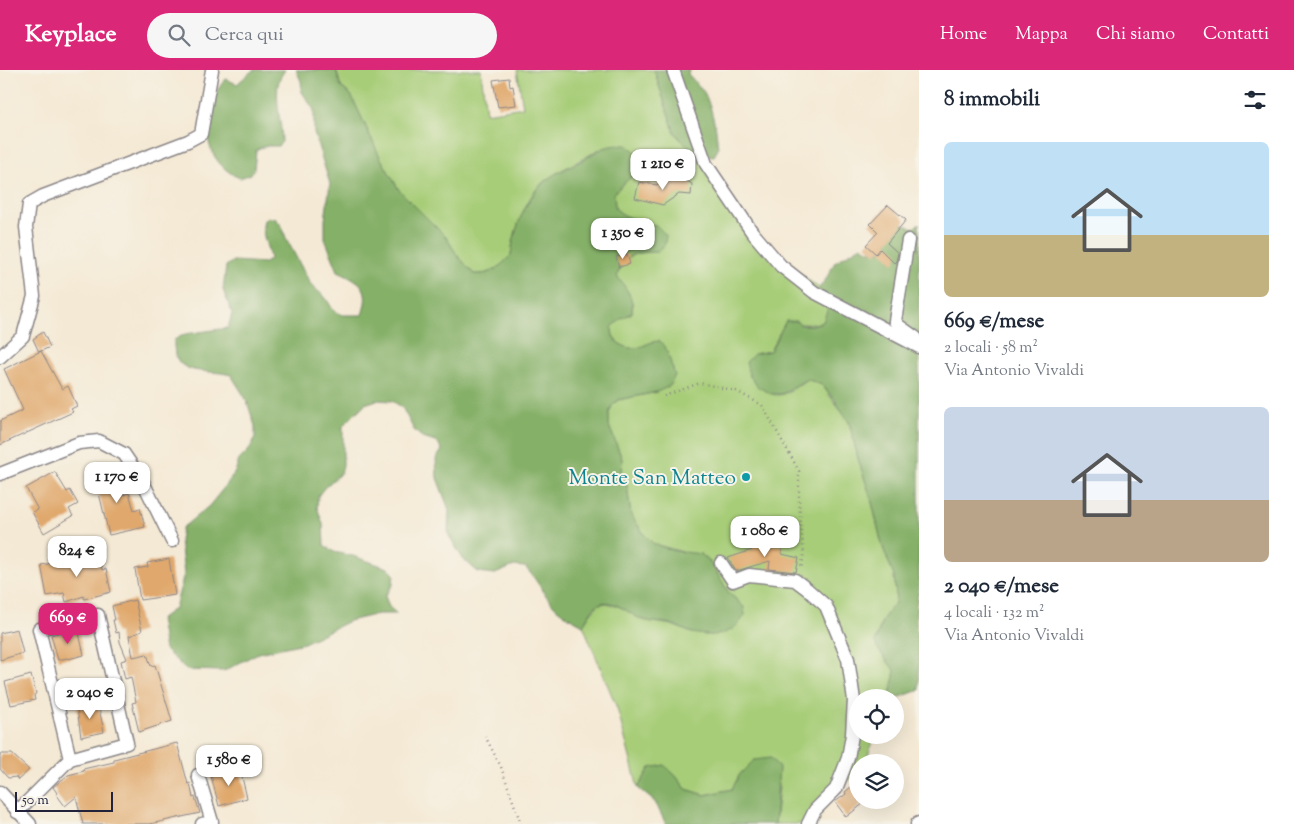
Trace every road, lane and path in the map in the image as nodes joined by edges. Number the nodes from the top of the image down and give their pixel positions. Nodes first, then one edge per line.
1 (212, 70) edge
2 (673, 70) edge
3 (908, 240) dead end
4 (919, 340) edge
5 (919, 347) edge
6 (0, 357) edge
7 (664, 396) dead end
8 (0, 474) edge
9 (172, 540) dead end
10 (721, 562) dead end
11 (803, 585) junction
12 (485, 736) dead end
13 (70, 759) junction
14 (198, 775) dead end
15 (0, 792) edge
16 (17, 812) junction
17 (30, 824) edge
18 (202, 824) edge
19 (521, 824) edge
20 (808, 824) edge

1 - 6 street
2 - 5 street
3 - 4 street
7 - 11 path
8 - 9 street
10 - 11 street
11 - 20 street
12 - 19 path
13 - 13 street
13 - 16 street
14 - 18 street
15 - 16 street
16 - 17 street

